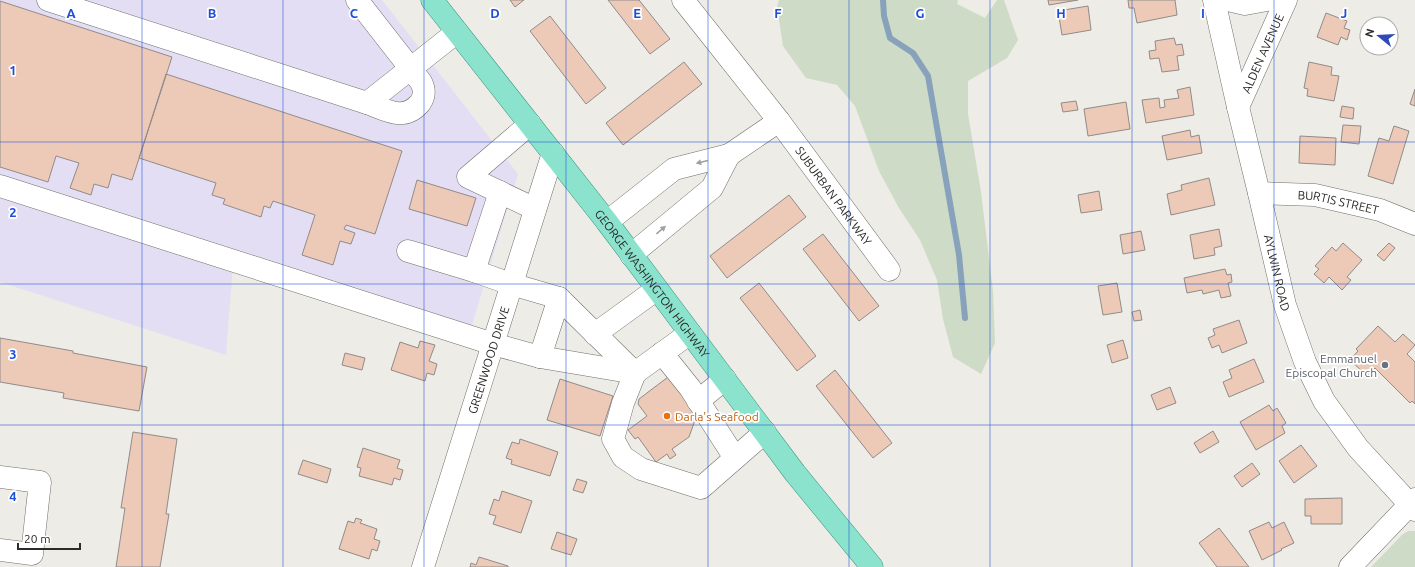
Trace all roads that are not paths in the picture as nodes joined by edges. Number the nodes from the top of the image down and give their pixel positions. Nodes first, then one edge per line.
1 (48, 0) edge
2 (357, 0) edge
3 (432, 0) edge
4 (1214, 0) edge
5 (1228, 0) edge
6 (1267, 0) edge
7 (1286, 0) edge
8 (690, 3) edge
9 (457, 32) junction
10 (410, 69) junction
11 (367, 103) junction
12 (1238, 107) junction
13 (779, 121) junction
14 (530, 124) junction
15 (553, 153) junction
16 (729, 155) junction
17 (0, 186) edge
18 (500, 192) junction
19 (1260, 193) junction
20 (535, 209) junction
21 (607, 222) junction
22 (1415, 224) edge
23 (408, 251) dead end
24 (631, 255) junction
25 (890, 270) dead end
26 (474, 271) junction
27 (512, 284) junction
28 (657, 289) junction
29 (558, 298) junction
30 (690, 333) junction
31 (595, 334) junction
32 (493, 344) junction
33 (662, 353) junction
34 (540, 357) junction
35 (635, 373) junction
36 (725, 379) junction
37 (698, 401) junction
38 (765, 432) junction
39 (735, 458) junction
40 (0, 477) edge
41 (1413, 505) edge
42 (0, 550) edge
43 (423, 567) edge
44 (872, 567) edge
45 (1350, 567) edge

1 - 11 street
2 - 10 street
3 - 9 main road, GEORGE WASHINGTON HIGHWAY
4 - 12 street, AYLWIN ROAD
5 - 6 street, ALDEN AVENUE
7 - 12 street, ALDEN AVENUE
8 - 13 street, SUBURBAN PARKWAY
9 - 10 street
9 - 14 main road, GEORGE WASHINGTON HIGHWAY
10 - 11 street
10 - 11 street
12 - 19 street, AYLWIN ROAD
13 - 16 street
13 - 25 street, SUBURBAN PARKWAY
14 - 15 main road, GEORGE WASHINGTON HIGHWAY
14 - 18 street
15 - 20 street, GREENWOOD DRIVE
15 - 21 main road, GEORGE WASHINGTON HIGHWAY
16 -> 21 street
24 -> 16 street
17 - 32 street
18 - 20 street
18 - 26 street
19 - 22 street, BURTIS STREET
19 - 41 street, AYLWIN ROAD
20 - 27 street, GREENWOOD DRIVE
21 - 24 main road, GEORGE WASHINGTON HIGHWAY
23 - 26 street
24 - 28 main road, GEORGE WASHINGTON HIGHWAY
26 - 27 street
27 - 29 street
27 - 32 street, GREENWOOD DRIVE
28 - 30 main road, GEORGE WASHINGTON HIGHWAY
28 - 31 street
29 - 31 street
29 - 34 street
30 - 33 street
30 - 36 main road, GEORGE WASHINGTON HIGHWAY
31 - 35 street
32 - 34 street
32 - 43 street, GREENWOOD DRIVE
33 - 35 street
33 - 37 street
34 - 35 street
35 - 39 street
36 - 37 street
36 - 38 main road, GEORGE WASHINGTON HIGHWAY
37 - 39 street
38 - 39 street
38 - 44 main road, GEORGE WASHINGTON HIGHWAY
40 - 42 street
41 - 45 street

